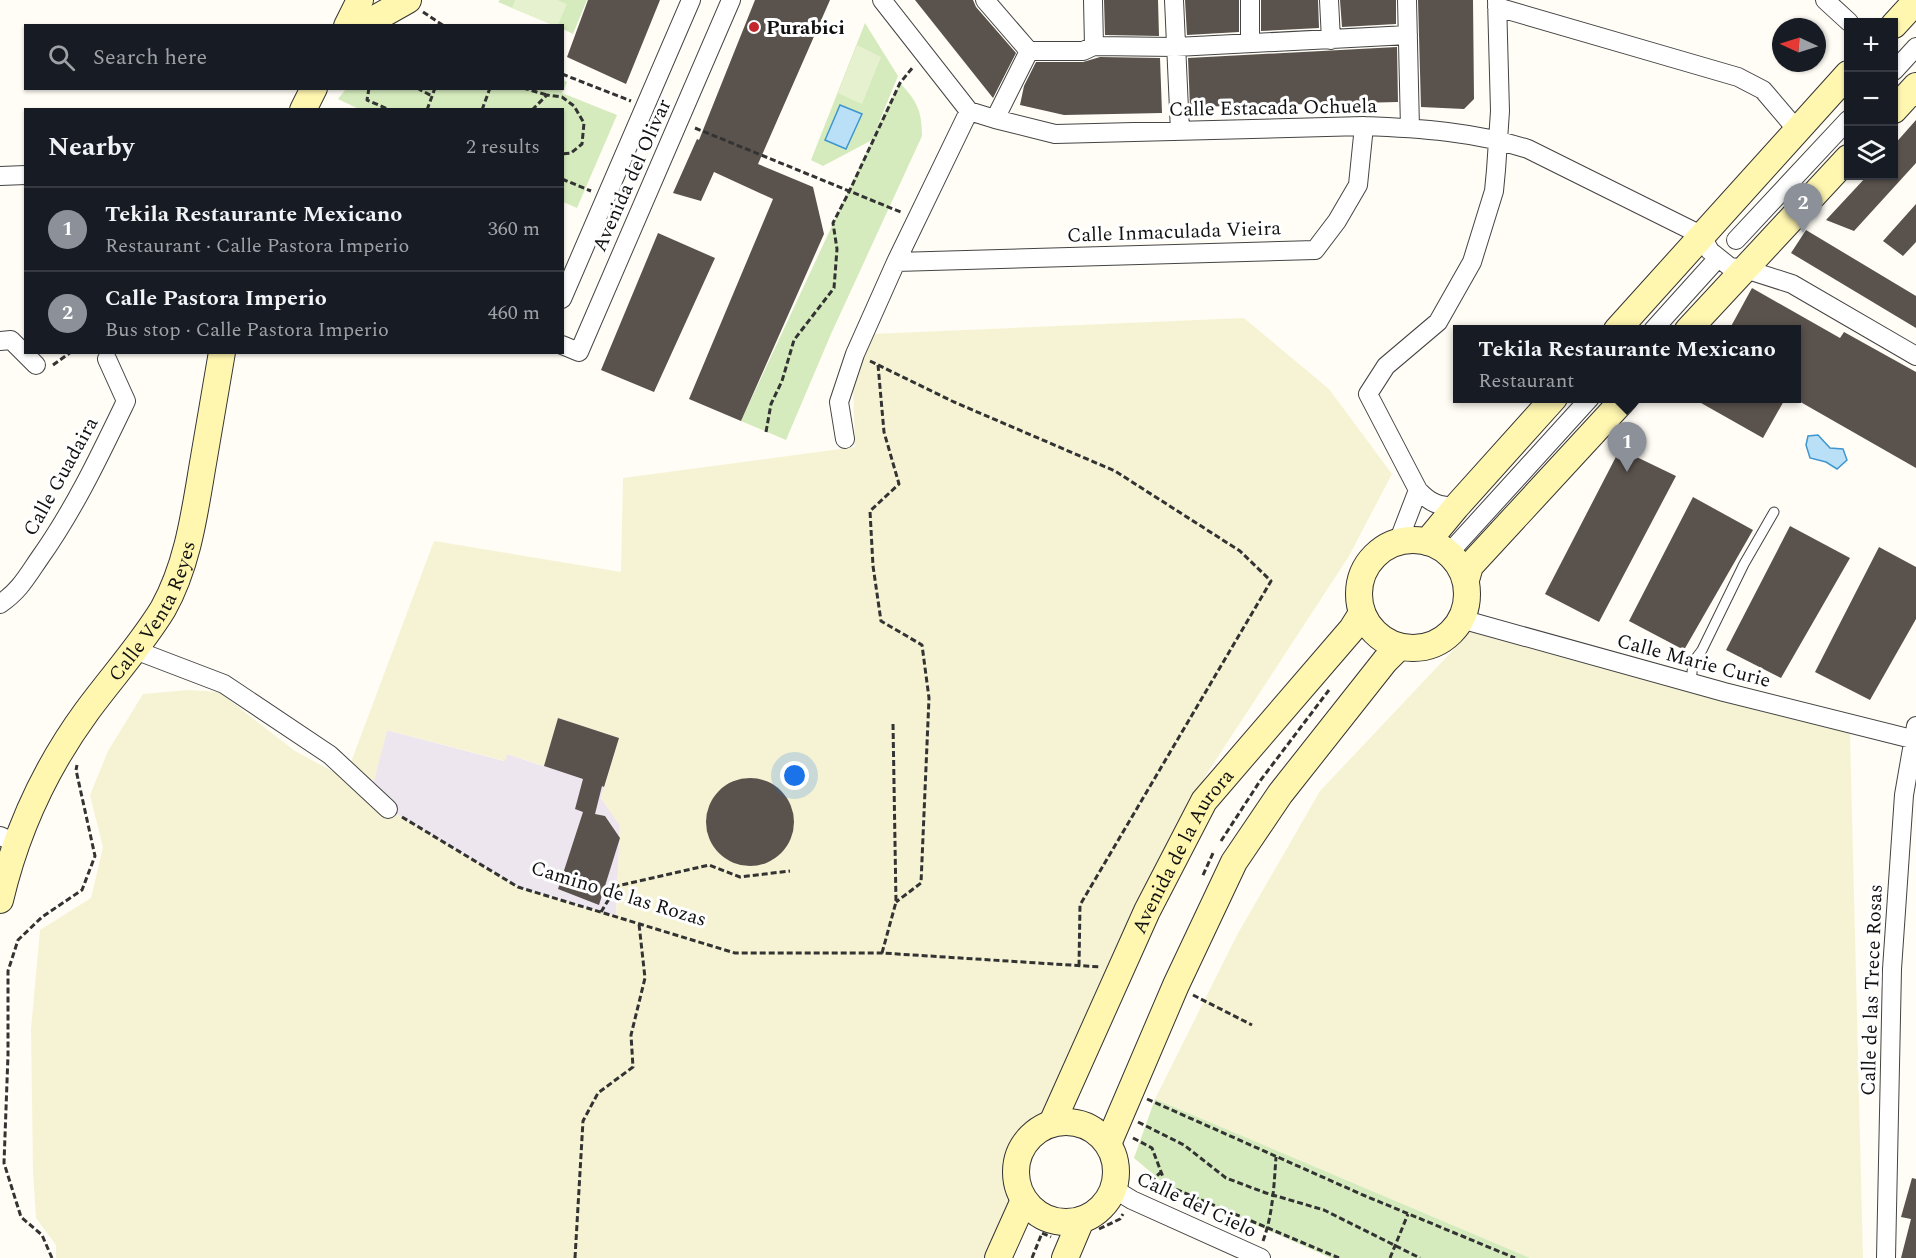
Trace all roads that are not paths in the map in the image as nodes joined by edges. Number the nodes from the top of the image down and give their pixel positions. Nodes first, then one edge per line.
1 (360, 0) edge
2 (691, 0) edge
3 (731, 0) edge
4 (882, 0) edge
5 (985, 0) edge
6 (1093, 0) edge
7 (1174, 0) edge
8 (1250, 0) edge
9 (1329, 0) edge
10 (1407, 0) edge
11 (1825, 0) edge
12 (1916, 1) edge
13 (1497, 4) edge
14 (415, 6) edge
15 (1845, 18) edge
16 (1898, 20) edge
17 (348, 24) edge
18 (367, 24) edge
19 (1408, 35) junction
20 (1331, 40) junction
21 (1250, 42) junction
22 (1094, 46) junction
23 (1176, 47) junction
24 (1916, 47) edge
25 (1029, 51) junction
26 (1898, 66) edge
27 (1844, 79) edge
28 (1916, 86) edge
29 (313, 90) edge
30 (1898, 105) edge
31 (304, 108) edge
32 (969, 111) junction
33 (995, 119) junction
34 (1844, 124) edge
35 (1364, 126) junction
36 (1410, 128) junction
37 (1180, 131) junction
38 (1798, 131) junction
39 (1499, 140) junction
40 (1844, 162) edge
41 (24, 175) edge
42 (0, 176) edge
43 (1701, 235) junction
44 (1736, 240) junction
45 (1718, 258) junction
46 (896, 262) junction
47 (1745, 269) junction
48 (564, 293) edge
49 (1621, 325) edge
50 (1658, 325) edge
51 (1693, 325) edge
52 (0, 341) edge
53 (564, 346) edge
54 (24, 353) edge
55 (25, 354) edge
56 (222, 354) edge
57 (1916, 356) edge
58 (107, 359) dead end
59 (36, 365) dead end
60 (1550, 403) edge
61 (1586, 403) edge
62 (1621, 403) edge
63 (845, 439) dead end
64 (1418, 490) junction
65 (1456, 507) junction
66 (1774, 512) dead end
67 (1398, 542) junction
68 (1438, 548) junction
69 (1466, 580) junction
70 (0, 604) edge
71 (1362, 613) junction
72 (1461, 620) junction
73 (1399, 647) junction
74 (135, 650) junction
75 (1691, 683) junction
76 (1915, 735) edge
77 (388, 809) road end
78 (8, 839) edge
79 (0, 900) edge
80 (1123, 1121) junction
81 (1052, 1123) junction
82 (1114, 1189) junction
83 (1024, 1200) junction
84 (1081, 1220) junction
85 (1259, 1257) edge
86 (998, 1258) edge
87 (1065, 1258) edge
88 (1886, 1258) edge

1 - 17 street
2 - 48 street, Avenida del Olivar
3 - 53 street, Avenida del Olivar
4 - 32 street
5 - 25 street
6 - 22 street
7 - 23 street
8 - 21 street
9 - 20 street
10 - 19 street
11 - 15 street
12 - 16 street
13 - 38 street
13 - 39 street
14 - 18 street
19 - 20 street
19 - 36 street
20 - 21 street
21 - 23 street
22 - 23 street
22 - 25 street
23 - 37 street
24 - 26 street
25 - 33 street
27 - 38 street
28 - 30 street
29 - 31 street
32 - 33 street, Calle Estacada Ochuela
32 - 46 street
33 - 37 street, Calle Estacada Ochuela
34 - 44 street
35 - 36 street, Calle Estacada Ochuela
35 - 37 street, Calle Estacada Ochuela
35 - 46 street, Calle Inmaculada Vieira
36 - 39 street, Calle Estacada Ochuela
38 - 43 street
39 - 43 street, Calle Estacada Ochuela
39 - 64 street
40 - 47 street
41 - 42 street
43 - 44 street
43 - 45 street
43 - 49 street
44 - 47 street
45 - 47 street
45 - 50 street
46 - 63 street
47 - 51 street
47 - 57 street
52 - 54 street
55 - 59 street
56 - 74 street, Calle Venta Reyes
58 - 70 street, Calle Guadaira
60 - 65 street
61 - 68 street
62 - 69 street
64 - 65 street
64 - 67 street
65 - 68 street
66 - 75 lane
67 - 68 street
67 - 71 street
68 - 69 street
69 - 72 street
71 - 73 street
71 - 81 street, Avenida de la Aurora
72 - 73 street
72 - 75 street, Calle Marie Curie
73 - 80 street
74 - 77 street
74 - 78 street, Calle Venta Reyes
75 - 76 street, Calle Marie Curie
76 - 88 street, Calle de las Trece Rosas
78 - 79 street, Calle Venta Reyes
80 - 81 street
80 - 82 street
81 - 83 street
82 - 84 street
82 - 85 street, Calle del Cielo
83 - 84 street
83 - 86 street
84 - 87 street

